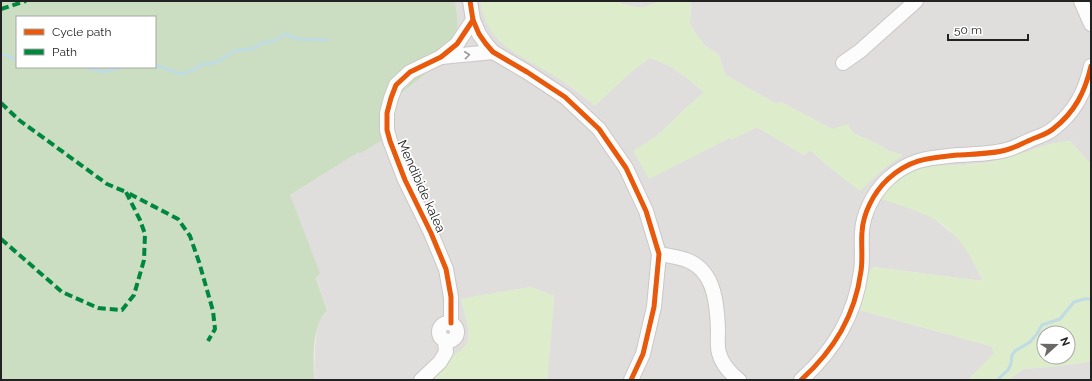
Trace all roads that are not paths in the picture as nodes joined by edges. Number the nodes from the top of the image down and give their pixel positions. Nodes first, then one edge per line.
1 (470, 1) edge
2 (916, 1) edge
3 (1081, 1) edge
4 (473, 20) junction
5 (1091, 24) edge
6 (493, 52) junction
7 (441, 57) junction
8 (843, 63) dead end
9 (1091, 66) edge
10 (659, 254) junction
11 (421, 380) edge
12 (631, 380) edge
13 (739, 380) edge
14 (801, 380) edge

1 - 4 street
2 - 8 street
3 - 5 street
4 - 6 street
4 - 7 street
7 -> 6 street
6 - 10 street
7 - 11 street, Mendibide kalea
9 - 14 street
10 - 12 street
10 - 13 street

